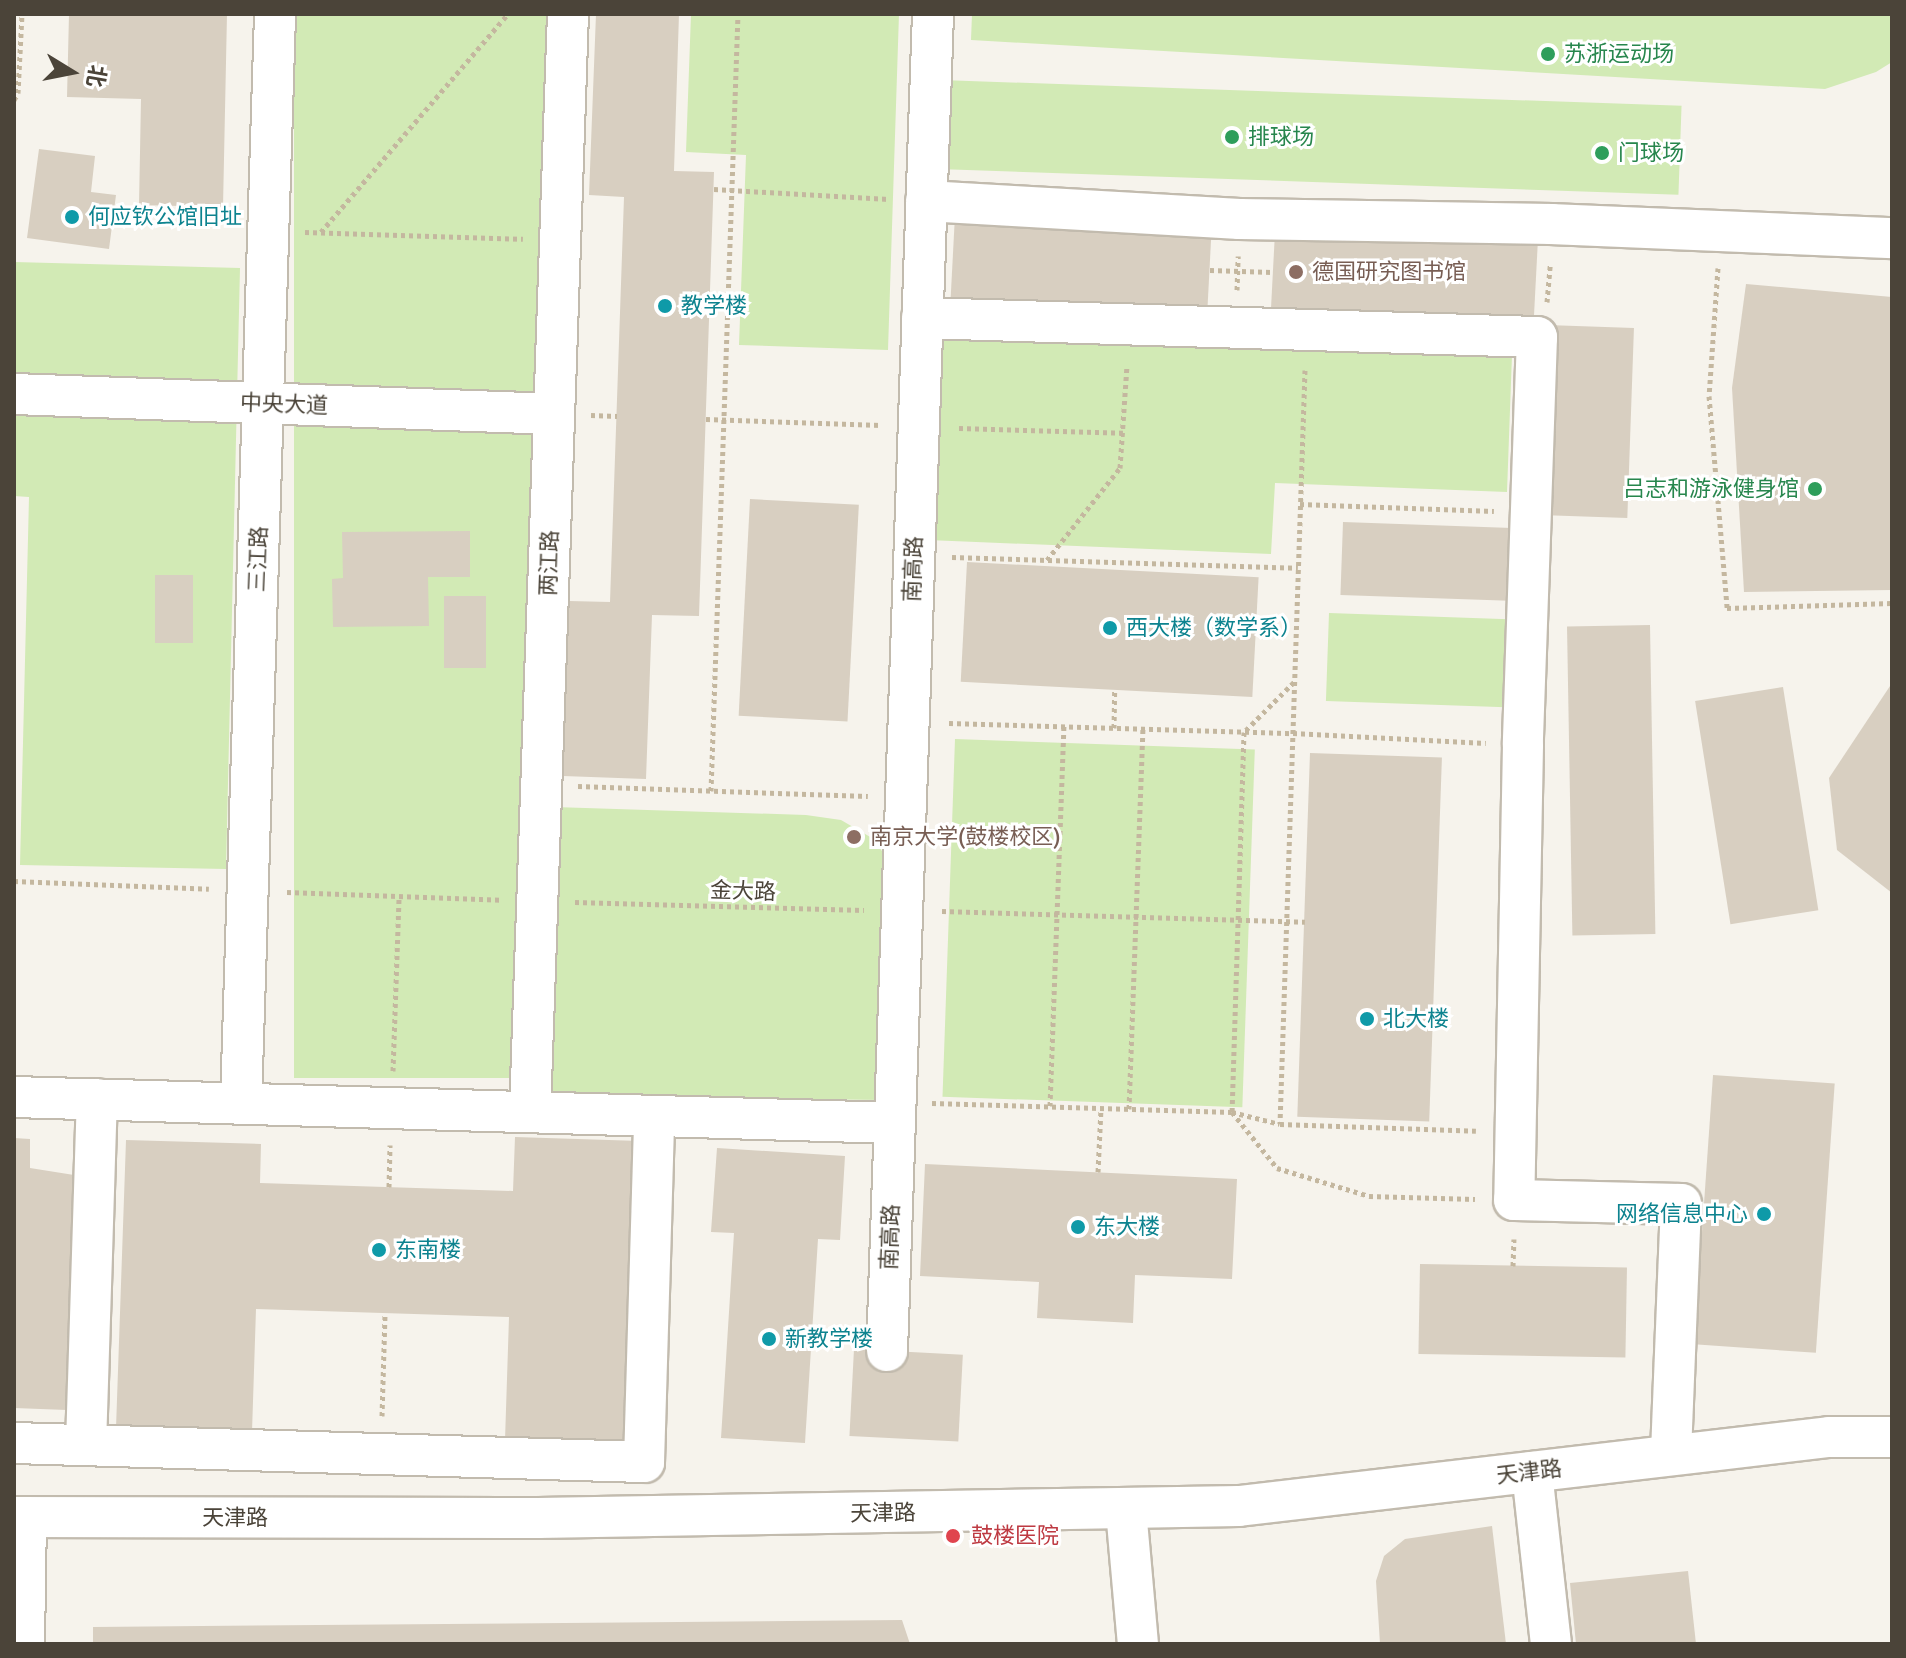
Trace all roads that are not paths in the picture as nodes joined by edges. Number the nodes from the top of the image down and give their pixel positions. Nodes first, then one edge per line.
1 (275, 14) edge
2 (568, 14) edge
3 (933, 14) edge
4 (926, 201) junction
5 (1892, 238) edge
6 (922, 318) junction
7 (14, 394) edge
8 (263, 403) junction
9 (554, 414) junction
10 (14, 1097) edge
11 (97, 1099) junction
12 (241, 1103) junction
13 (530, 1112) junction
14 (654, 1116) junction
15 (894, 1123) junction
16 (887, 1351) dead end
17 (1892, 1437) edge
18 (14, 1443) edge
19 (86, 1445) junction
20 (1671, 1455) junction
21 (1532, 1472) junction
22 (1126, 1510) junction
23 (20, 1517) edge
24 (24, 1644) edge
25 (1138, 1644) edge
26 (1551, 1644) edge

1 - 8 street, 三江路
2 - 9 street, 两江路
3 - 4 street, 南高路
4 - 5 street
4 - 6 street, 南高路
6 - 15 street, 南高路
6 - 20 street
7 - 8 street, 中央大道
8 - 9 street, 中央大道
8 - 12 street, 三江路
9 - 13 street, 两江路
10 - 11 street
11 - 12 street
11 - 19 street
12 - 13 street
13 - 14 street
14 - 15 street
14 - 19 street
15 - 16 street, 南高路
17 - 20 street, 天津路
18 - 19 street
20 - 21 street, 天津路
21 - 22 street, 天津路
21 - 26 street
22 - 23 street, 天津路
22 - 25 street
23 - 24 street

